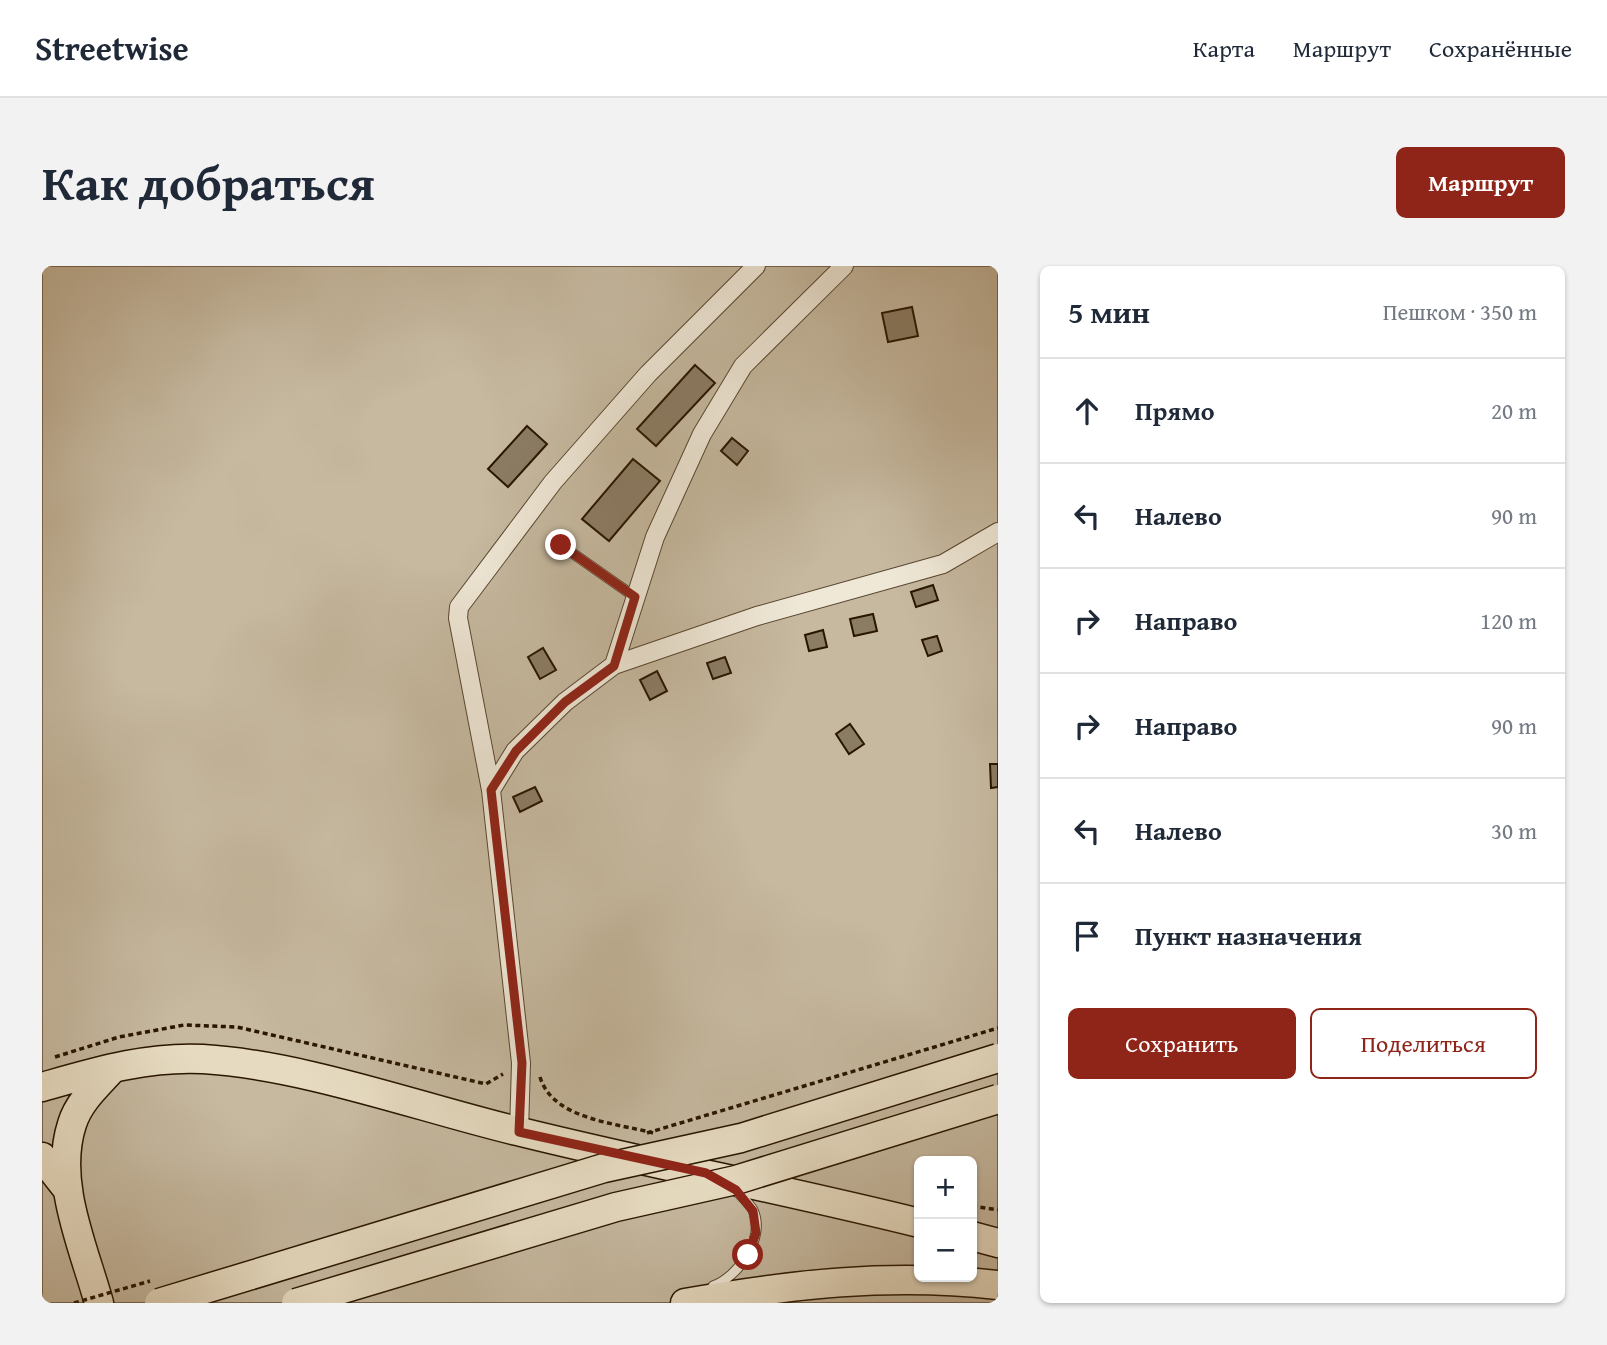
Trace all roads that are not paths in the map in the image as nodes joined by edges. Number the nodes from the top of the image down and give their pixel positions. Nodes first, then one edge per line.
1 (756, 266) edge
2 (844, 266) edge
3 (998, 531) edge
4 (561, 545) dead end
5 (635, 597) junction
6 (614, 666) junction
7 (491, 790) junction
8 (998, 1058) edge
9 (115, 1066) junction
10 (42, 1087) edge
11 (998, 1099) edge
12 (519, 1132) junction
13 (42, 1157) edge
14 (706, 1173) junction
15 (67, 1189) junction
16 (914, 1222) edge
17 (977, 1237) edge
18 (998, 1243) edge
19 (998, 1285) edge
20 (99, 1303) edge
21 (159, 1303) edge
22 (296, 1303) edge
23 (669, 1303) edge
24 (684, 1303) edge

1 - 7 street
2 - 5 street
3 - 6 street
4 - 5 lane
5 - 6 street
6 - 7 street
7 - 12 street
8 - 21 main road, bridge
9 - 10 main road
9 - 12 main road
9 - 15 main road
11 - 22 main road, bridge
12 - 14 main road
13 - 15 main road
14 - 16 main road
14 - 23 lane
15 - 20 main road
17 - 18 main road
19 - 24 main road

